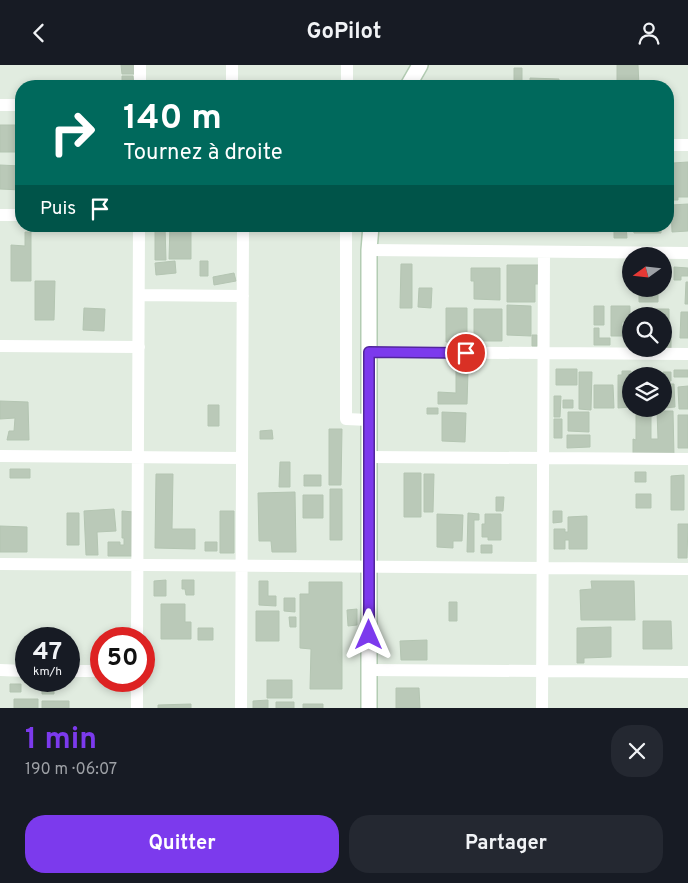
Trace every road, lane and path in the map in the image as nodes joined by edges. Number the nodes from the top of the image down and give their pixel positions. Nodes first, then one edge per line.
1 (140, 65) edge
2 (232, 65) edge
3 (347, 65) edge
4 (420, 65) edge
5 (140, 80) edge
6 (232, 80) edge
7 (347, 80) edge
8 (411, 80) edge
9 (0, 105) edge
10 (15, 105) edge
11 (674, 145) edge
12 (688, 145) edge
13 (0, 215) edge
14 (15, 215) edge
15 (139, 232) edge
16 (243, 232) edge
17 (346, 232) edge
18 (370, 232) edge
19 (369, 250) junction
20 (544, 252) junction
21 (688, 253) edge
22 (139, 295) junction
23 (243, 296) junction
24 (0, 346) edge
25 (139, 347) junction
26 (369, 352) junction
27 (543, 353) junction
28 (688, 354) edge
29 (369, 419) junction
30 (0, 456) edge
31 (138, 457) junction
32 (369, 457) junction
33 (242, 458) junction
34 (543, 458) junction
35 (688, 459) edge
36 (0, 563) edge
37 (138, 565) junction
38 (242, 565) junction
39 (369, 567) junction
40 (542, 568) junction
41 (688, 569) edge
42 (137, 627) edge
43 (369, 670) junction
44 (0, 671) edge
45 (15, 671) edge
46 (542, 671) junction
47 (688, 672) edge
48 (137, 692) edge
49 (137, 708) edge
50 (241, 708) edge
51 (369, 708) edge
52 (542, 708) edge

1 - 5 street
2 - 6 street
3 - 7 street
4 - 8 main road
9 - 10 street
11 - 12 street
13 - 14 street
15 - 22 street
16 - 23 street
17 - 29 street
18 - 19 main road
19 - 20 street
19 - 26 main road
20 - 21 street
20 - 27 street
22 - 23 street
22 - 25 street
23 - 33 street
24 - 25 street
25 - 31 street
26 - 27 street
26 - 29 main road
27 - 28 street
27 - 34 street
29 - 32 main road
30 - 31 street
31 - 33 street
31 - 37 street
32 - 34 street
32 - 39 main road
33 - 38 street
34 - 35 street
34 - 40 street
36 - 37 street
37 - 38 street
37 - 42 street
38 - 39 street
38 - 50 street
39 - 40 street
39 - 43 main road
40 - 41 street
40 - 46 street
43 - 46 street
43 - 51 main road
44 - 45 street
46 - 47 street
46 - 52 street
48 - 49 street

